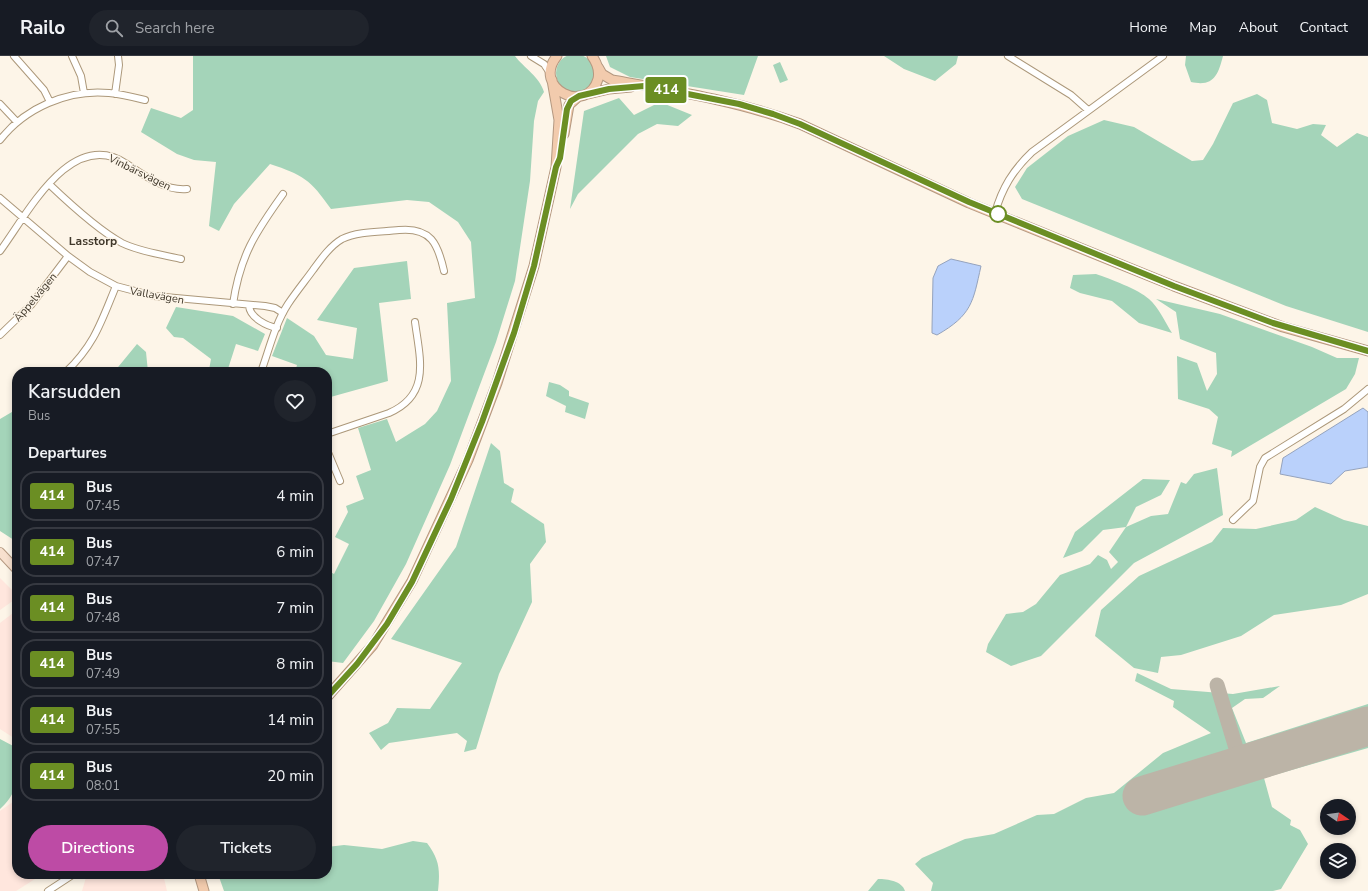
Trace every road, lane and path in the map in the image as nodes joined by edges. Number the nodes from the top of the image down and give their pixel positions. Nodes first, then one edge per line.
1 (14, 56) edge
2 (72, 56) edge
3 (118, 56) edge
4 (531, 56) edge
5 (557, 56) edge
6 (1008, 56) edge
7 (1163, 56) edge
8 (595, 61) edge
9 (551, 78) junction
10 (644, 86) junction
11 (84, 93) junction
12 (116, 94) junction
13 (581, 96) junction
14 (145, 100) dead end
15 (50, 102) junction
16 (0, 104) edge
17 (1088, 110) junction
18 (17, 122) junction
19 (0, 140) edge
20 (556, 167) junction
21 (50, 185) junction
22 (187, 189) dead end
23 (283, 194) dead end
24 (0, 198) edge
25 (995, 213) junction
26 (24, 217) junction
27 (0, 252) edge
28 (68, 256) junction
29 (181, 259) dead end
30 (444, 271) dead end
31 (116, 286) junction
32 (233, 304) junction
33 (249, 306) junction
34 (283, 313) junction
35 (415, 322) dead end
36 (277, 328) junction
37 (0, 335) edge
38 (1368, 351) edge
39 (71, 367) edge
40 (263, 367) edge
41 (1368, 388) edge
42 (332, 432) edge
43 (332, 462) edge
44 (340, 481) dead end
45 (1234, 520) dead end
46 (0, 552) edge
47 (12, 565) edge
48 (332, 692) edge
49 (66, 879) edge
50 (200, 879) edge
51 (204, 879) edge
52 (48, 891) edge
53 (204, 891) edge
54 (208, 891) edge

1 - 15 street
2 - 11 street
3 - 12 street
4 - 9 street
5 - 9 highway
6 - 17 street
7 - 17 street
8 - 10 highway
8 - 13 highway
9 - 13 highway
9 - 20 highway
10 - 13 highway
10 - 25 highway
11 - 12 street
11 - 15 street
12 - 14 street
13 - 20 highway
15 - 18 street
16 - 18 street
17 - 25 street
18 - 19 street
20 - 48 highway
21 - 22 street, Vinbärsvägen
21 - 26 street, Vinbärsvägen
21 - 29 street
23 - 32 street
24 - 26 street, Vallavägen
25 - 38 highway
26 - 27 street, Vinbärsvägen
26 - 28 street, Vallavägen
28 - 31 street, Vallavägen
28 - 37 street, Äppelvägen
30 - 34 street
31 - 32 street, Vallavägen
31 - 39 street
32 - 33 street, Vallavägen
33 - 34 street, Vallavägen
33 - 36 street
34 - 36 street
35 - 42 street
36 - 40 street
41 - 45 street
43 - 44 street
46 - 47 main road
49 - 52 street
50 - 53 highway
51 - 54 highway

